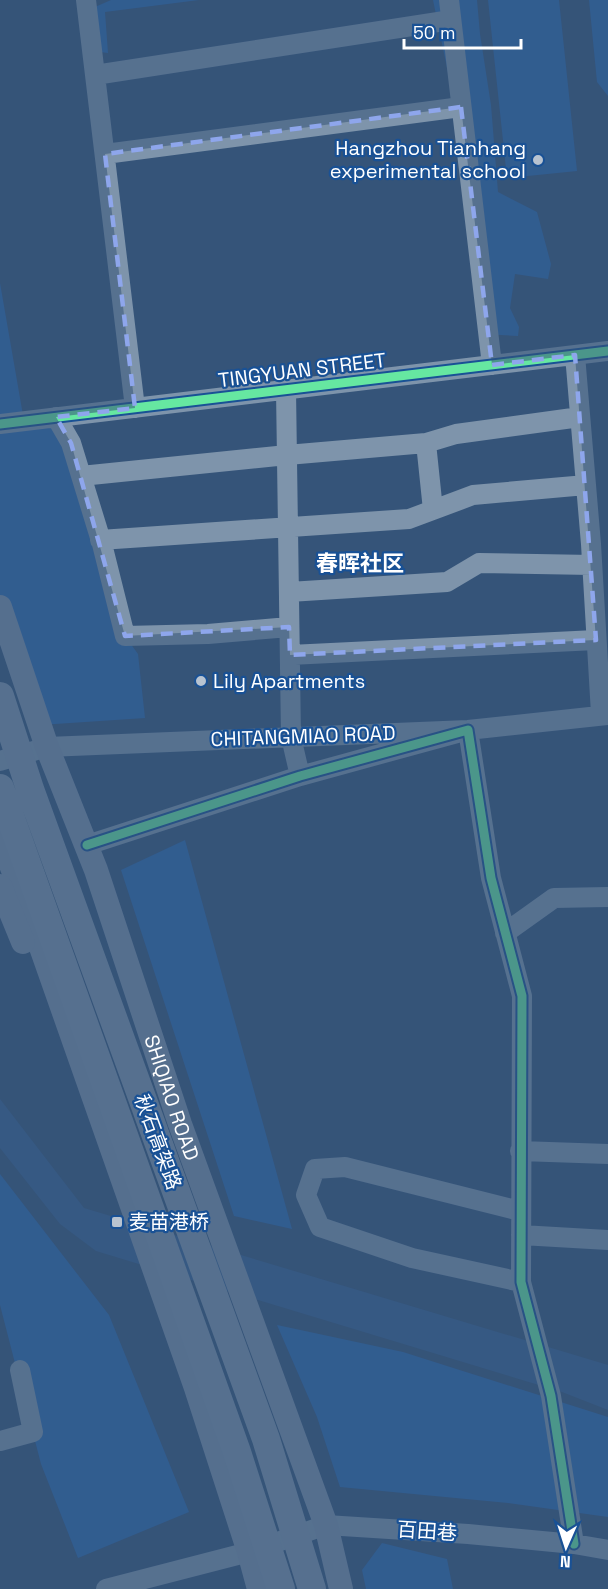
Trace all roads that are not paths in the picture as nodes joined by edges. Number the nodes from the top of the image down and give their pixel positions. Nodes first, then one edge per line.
1 (86, 0) edge
2 (449, 0) edge
3 (451, 20) junction
4 (95, 75) junction
5 (461, 106) junction
6 (105, 154) junction
7 (608, 351) edge
8 (575, 355) junction
9 (492, 365) junction
10 (286, 390) junction
11 (135, 408) junction
12 (56, 417) junction
13 (580, 417) junction
14 (0, 424) edge
15 (426, 443) junction
16 (287, 455) junction
17 (81, 476) junction
18 (586, 484) junction
19 (433, 510) junction
20 (288, 527) junction
21 (100, 540) junction
22 (599, 544) edge
23 (592, 565) junction
24 (289, 592) junction
25 (0, 607) edge
26 (289, 627) junction
27 (596, 640) junction
28 (290, 655) junction
29 (0, 696) edge
30 (604, 714) edge
31 (468, 730) junction
32 (291, 737) junction
33 (47, 747) junction
34 (0, 761) edge
35 (300, 776) junction
36 (0, 788) edge
37 (0, 836) edge
38 (87, 845) junction
39 (96, 870) junction
40 (7, 889) edge
41 (608, 897) edge
42 (505, 933) junction
43 (520, 1151) junction
44 (608, 1154) edge
45 (520, 1211) junction
46 (520, 1235) junction
47 (608, 1240) edge
48 (521, 1282) junction
49 (20, 1370) dead end
50 (0, 1441) edge
51 (326, 1525) junction
52 (574, 1544) junction
53 (608, 1550) edge
54 (249, 1552) junction
55 (106, 1589) edge
56 (259, 1589) edge
57 (281, 1589) edge
58 (312, 1589) edge
59 (342, 1589) edge

1 - 4 street
2 - 3 street
3 - 4 street
3 - 5 street
4 - 6 street
5 - 6 street
5 - 9 street
6 - 11 street
7 - 8 street, TINGYUAN STREET
8 - 9 street, TINGYUAN STREET
8 - 13 street
9 - 10 street, TINGYUAN STREET
10 - 11 street, TINGYUAN STREET
10 - 16 street
11 - 12 street, TINGYUAN STREET
12 - 14 street, TINGYUAN STREET
12 - 17 street
13 - 15 street
13 - 18 street
15 - 16 street
15 - 19 street
16 - 17 street
16 - 20 street
17 - 21 street
18 - 19 street
18 - 22 street
19 - 20 street
20 - 21 street
20 - 24 street
21 - 26 street
22 - 23 street
23 - 24 street
23 - 27 street
24 - 26 street
25 - 33 main road, SHIQIAO ROAD
26 - 28 street
27 - 28 street
27 - 30 street
28 - 32 street
29 - 58 highway, 秋石高架路
30 - 31 street, CHITANGMIAO ROAD
31 - 32 street, CHITANGMIAO ROAD
31 - 35 street
31 - 42 street
32 - 33 street, CHITANGMIAO ROAD
32 - 35 street
33 - 34 street, CHITANGMIAO ROAD
33 - 38 main road, SHIQIAO ROAD
35 - 38 street
36 - 57 highway, 秋石高架路
37 - 40 main road
38 - 39 main road, SHIQIAO ROAD
38 - 40 main road
39 - 40 main road
39 - 51 main road, SHIQIAO ROAD
40 - 54 main road
41 - 42 street
42 - 43 street
43 - 44 street
43 - 45 street
45 - 46 street
45 - 48 street
46 - 47 street
46 - 48 street
48 - 52 street
49 - 50 street
51 - 52 street, 百田巷
51 - 54 street, 百田巷
51 - 59 main road, SHIQIAO ROAD
52 - 53 street, 百田巷
54 - 55 street, 百田巷
54 - 56 main road

